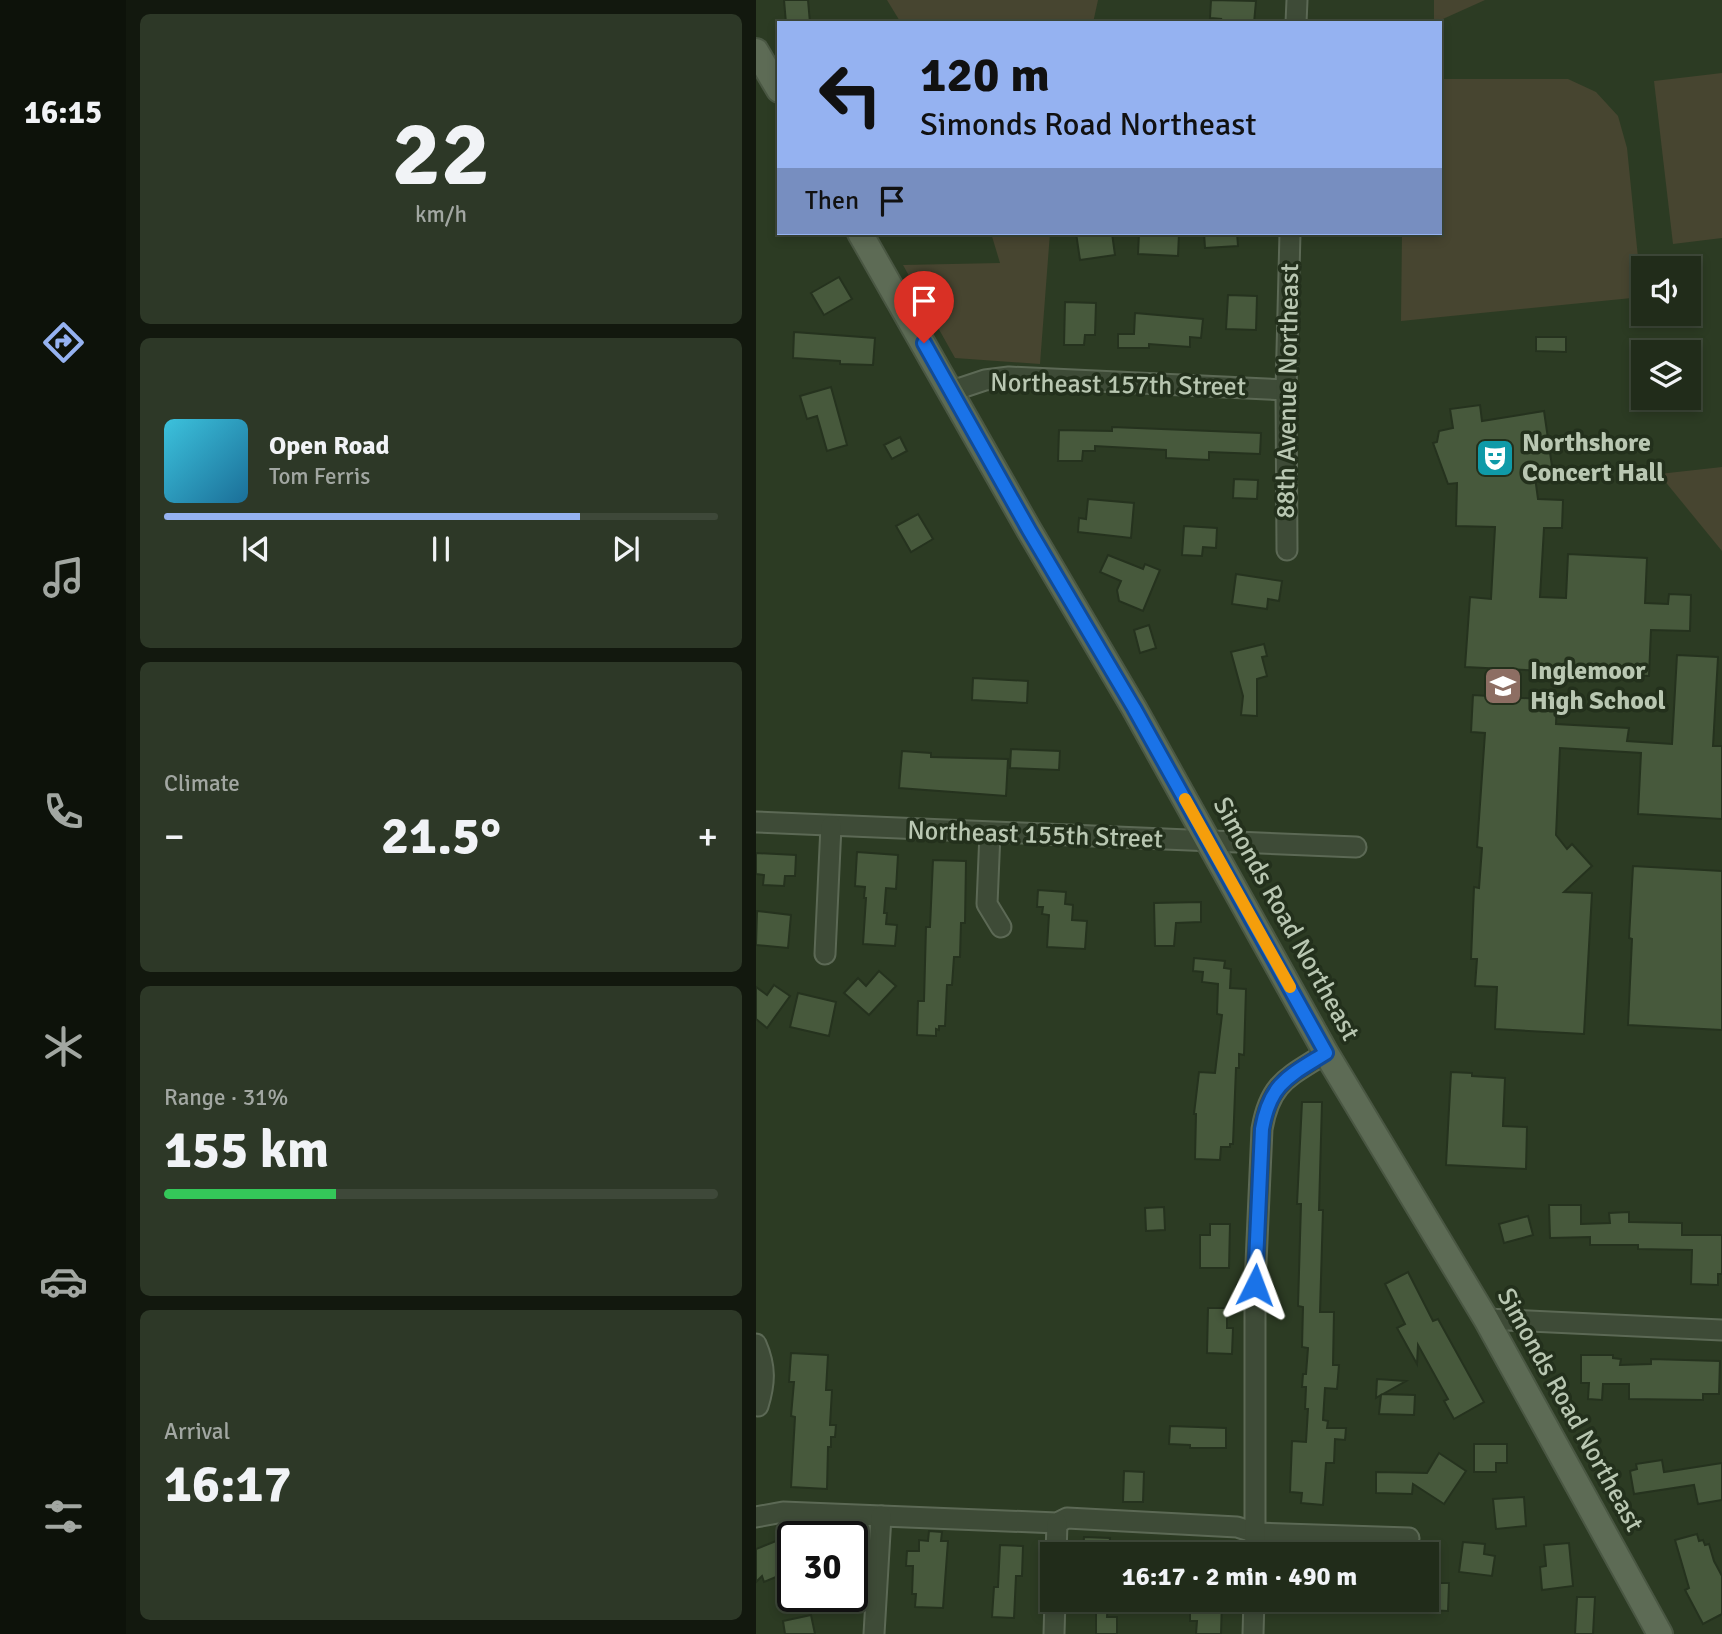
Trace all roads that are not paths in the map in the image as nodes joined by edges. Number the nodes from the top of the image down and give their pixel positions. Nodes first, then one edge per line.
1 (1297, 0) edge
2 (1296, 21) edge
3 (756, 51) edge
4 (777, 87) edge
5 (861, 235) edge
6 (1290, 235) edge
7 (1286, 390) junction
8 (952, 391) junction
9 (1287, 550) dead end
10 (756, 822) edge
11 (831, 826) junction
12 (990, 833) junction
13 (1209, 842) junction
14 (1356, 847) dead end
15 (1000, 927) dead end
16 (825, 954) dead end
17 (1326, 1053) junction
18 (1486, 1319) junction
19 (1722, 1330) edge
20 (756, 1345) edge
21 (758, 1406) dead end
22 (756, 1517) edge
23 (881, 1517) junction
24 (1057, 1523) junction
25 (1256, 1533) junction
26 (1409, 1538) dead end
27 (1056, 1542) edge
28 (1256, 1542) edge
29 (1055, 1612) edge
30 (1254, 1612) edge
31 (874, 1633) edge
32 (1054, 1634) edge
33 (1253, 1634) edge
34 (1660, 1634) edge

1 - 2 street
3 - 4 main road
5 - 8 main road, Simonds Road Northeast
6 - 7 street, 88th Avenue Northeast
7 - 8 street, Northeast 157th Street
7 - 9 street, 88th Avenue Northeast
8 - 13 main road, Simonds Road Northeast
10 - 11 street, Northeast 155th Street
11 - 12 street, Northeast 155th Street
11 - 16 street
12 - 13 street, Northeast 155th Street
12 - 15 street
13 - 14 street, Northeast 155th Street
13 - 17 main road, Simonds Road Northeast
17 - 18 main road, Simonds Road Northeast
17 - 25 street
18 - 19 street
18 - 34 main road, Simonds Road Northeast
20 - 21 street
22 - 23 street
23 - 24 street
23 - 31 street
24 - 25 street
24 - 27 street
25 - 26 street
25 - 28 street
29 - 32 street
30 - 33 street

